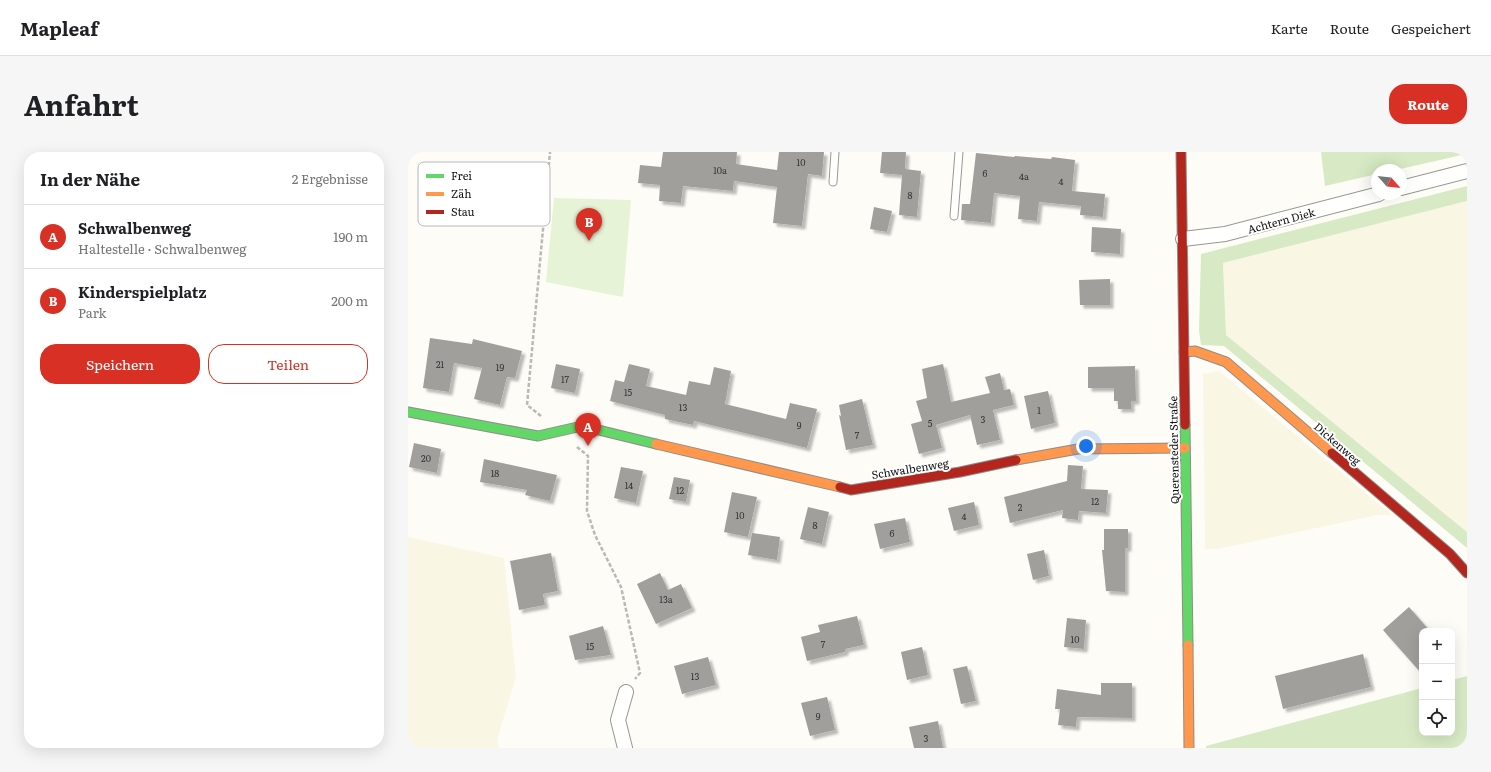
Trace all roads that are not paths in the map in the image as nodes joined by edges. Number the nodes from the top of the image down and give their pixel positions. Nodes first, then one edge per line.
1 (835, 152) edge
2 (959, 152) edge
3 (1181, 152) edge
4 (1467, 171) edge
5 (833, 182) dead end
6 (1407, 186) edge
7 (1371, 196) edge
8 (954, 216) dead end
9 (1182, 239) junction
10 (1184, 352) junction
11 (408, 412) edge
12 (1185, 448) junction
13 (1467, 573) edge
14 (626, 692) road end
15 (625, 748) edge
16 (1188, 748) edge

1 - 5 lane
2 - 8 lane
3 - 9 street, Querensteder Straße
4 - 6 street
7 - 9 street, Achtern Diek
9 - 10 street, Querensteder Straße
10 - 12 street, Querensteder Straße
10 - 13 street, Dickenweg
11 - 12 street, Schwalbenweg
12 - 16 street, Querensteder Straße
14 - 15 street

